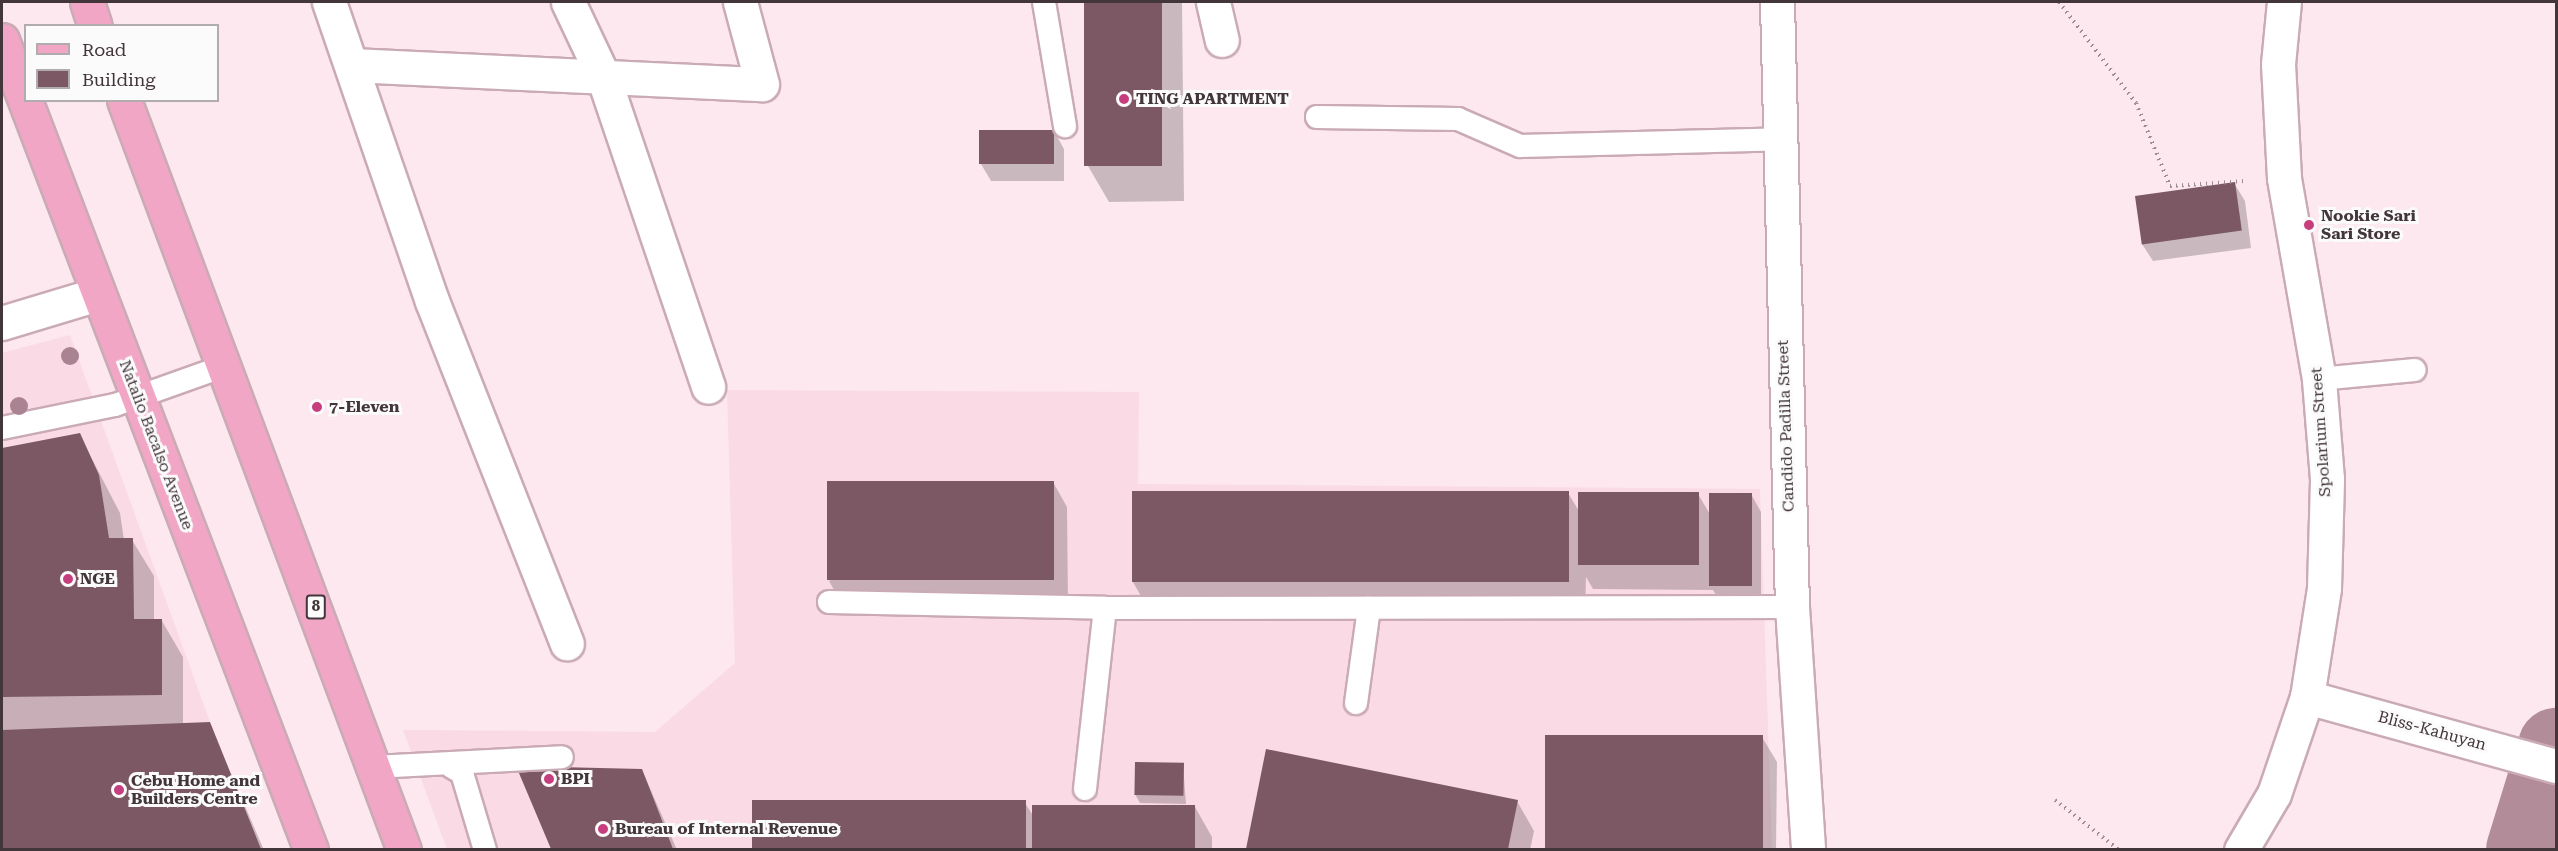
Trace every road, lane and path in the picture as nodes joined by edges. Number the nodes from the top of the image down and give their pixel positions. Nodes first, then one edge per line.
1 (87, 2) edge
2 (328, 2) edge
3 (568, 2) edge
4 (740, 2) edge
5 (1044, 2) edge
6 (1213, 2) edge
7 (1777, 2) edge
8 (2059, 2) edge
9 (2284, 2) edge
10 (95, 24) edge
11 (1222, 39) dead end
12 (2, 40) edge
13 (352, 64) junction
14 (603, 75) junction
15 (24, 98) edge
16 (25, 102) edge
17 (125, 102) edge
18 (1317, 117) dead end
19 (1065, 126) dead end
20 (1782, 139) junction
21 (2284, 178) junction
22 (98, 294) junction
23 (2, 323) edge
24 (222, 367) junction
25 (2415, 370) dead end
26 (2319, 379) junction
27 (708, 387) dead end
28 (138, 397) junction
29 (2, 428) edge
30 (829, 602) dead end
31 (1792, 607) junction
32 (1106, 608) junction
33 (1369, 608) junction
34 (567, 643) dead end
35 (2307, 697) junction
36 (1356, 703) dead end
37 (562, 757) dead end
38 (452, 766) junction
39 (2556, 766) edge
40 (374, 767) junction
41 (1085, 789) dead end
42 (2055, 800) dead end
43 (311, 849) edge
44 (404, 849) edge
45 (485, 849) edge
46 (1808, 849) edge
47 (2119, 849) edge
48 (2241, 849) edge

1 - 10 main road
2 - 13 street
3 - 14 street
4 - 14 street
5 - 19 lane
6 - 11 street
7 - 20 street, Candido Padilla Street
8 - 21 path
9 - 21 street, Spolarium Street
12 - 15 main road, Natalio Bacalso Avenue
13 - 14 street
13 - 34 street
14 - 27 street
16 - 22 main road, Natalio Bacalso Avenue
17 - 24 main road, 8
18 - 20 lane
20 - 31 street, Candido Padilla Street
21 - 26 street, Spolarium Street
22 - 23 street
22 - 28 main road, Natalio Bacalso Avenue
24 - 28 lane
24 - 40 main road, 8
25 - 26 lane
26 - 35 street, Spolarium Street
28 - 29 lane
28 - 43 main road, Natalio Bacalso Avenue
30 - 32 lane
31 - 33 lane
31 - 46 street, Candido Padilla Street
32 - 33 lane
32 - 41 lane
33 - 36 lane
35 - 39 street, Bliss-Kahuyan
35 - 48 street, Spolarium Street
37 - 38 lane
38 - 40 lane
38 - 45 lane
40 - 44 main road, 8
42 - 47 path

